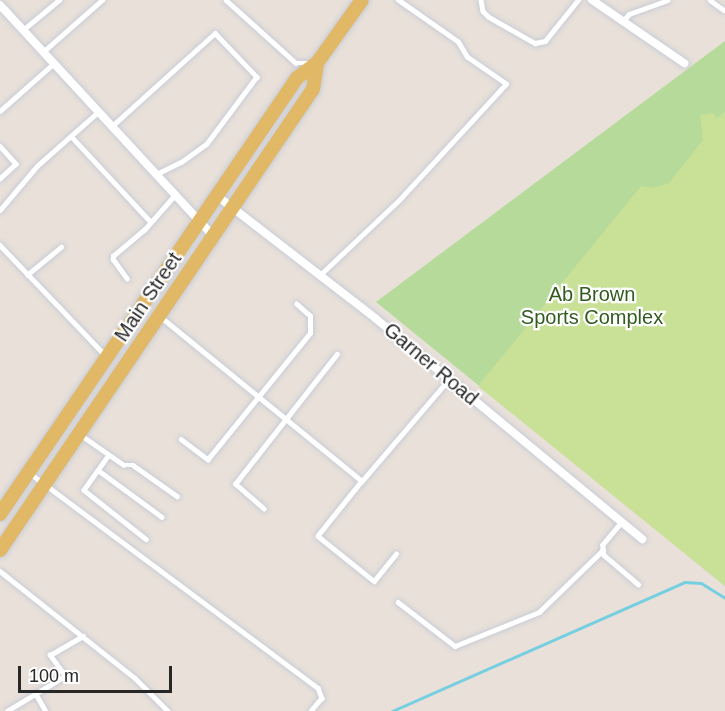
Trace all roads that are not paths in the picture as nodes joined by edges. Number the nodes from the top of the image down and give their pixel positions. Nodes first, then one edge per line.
1 (59, 0) edge
2 (102, 0) edge
3 (226, 0) edge
4 (362, 0) edge
5 (398, 0) edge
6 (481, 0) edge
7 (578, 0) edge
8 (592, 0) edge
9 (668, 0) edge
10 (710, 0) edge
11 (0, 4) edge
12 (724, 10) edge
13 (623, 21) junction
14 (23, 30) junction
15 (43, 52) junction
16 (54, 63) junction
17 (317, 63) junction
18 (684, 63) dead end
19 (0, 111) edge
20 (98, 112) junction
21 (111, 127) junction
22 (71, 136) junction
23 (0, 146) edge
24 (155, 174) junction
25 (0, 179) edge
26 (174, 195) junction
27 (216, 195) junction
28 (232, 207) junction
29 (0, 210) edge
30 (151, 222) junction
31 (199, 223) junction
32 (213, 236) junction
33 (0, 245) edge
34 (62, 247) dead end
35 (27, 275) junction
36 (319, 275) junction
37 (127, 279) dead end
38 (296, 304) dead end
39 (159, 316) junction
40 (337, 354) dead end
41 (107, 357) junction
42 (449, 379) junction
43 (258, 396) junction
44 (286, 419) junction
45 (78, 434) junction
46 (181, 439) dead end
47 (109, 455) junction
48 (98, 470) junction
49 (28, 472) junction
50 (362, 481) junction
51 (44, 484) junction
52 (177, 496) dead end
53 (264, 509) dead end
54 (0, 514) edge
55 (162, 517) dead end
56 (622, 522) junction
57 (146, 539) dead end
58 (642, 539) dead end
59 (0, 549) edge
60 (603, 550) junction
61 (396, 554) dead end
62 (0, 571) edge
63 (638, 584) dead end
64 (398, 602) dead end
65 (83, 636) junction
66 (36, 694) junction
67 (7, 711) edge
68 (46, 711) edge
69 (168, 711) edge
70 (311, 711) edge

1 - 14 lane
2 - 15 lane
3 - 17 lane
4 - 17 main road, Main Street
5 - 36 lane
6 - 7 lane
8 - 13 street
9 - 13 lane
10 - 12 lane
11 - 14 street
13 - 18 street
14 - 15 street
15 - 16 street
16 - 19 lane
16 - 20 street
17 - 27 main road, Main Street
17 - 28 main road, Main Street
20 - 21 street
20 - 22 lane
21 - 24 street
21 - 24 lane
22 - 29 lane
22 - 30 lane
23 - 25 lane
24 - 26 street
26 - 30 lane
26 - 31 street
27 - 28 street, Garner Road
27 - 31 main road, Main Street
28 - 32 main road, Main Street
28 - 36 street, Garner Road
30 - 37 lane
31 - 32 street
31 - 41 main road, Main Street
32 - 39 main road, Main Street
33 - 35 lane
34 - 35 lane
35 - 41 lane
36 - 42 street, Garner Road
38 - 43 lane
39 - 43 lane
39 - 45 main road, Main Street
40 - 44 lane
41 - 49 main road, Main Street
42 - 50 lane
42 - 56 street, Garner Road
43 - 44 lane
43 - 46 lane
44 - 50 lane
44 - 53 lane
45 - 47 lane
45 - 51 main road, Main Street
47 - 48 lane
47 - 52 lane
48 - 55 lane
48 - 57 lane
49 - 51 lane
49 - 54 main road, Main Street
50 - 61 lane
51 - 59 main road, Main Street
51 - 70 lane
56 - 58 street, Garner Road
56 - 60 lane
60 - 63 lane
60 - 64 lane
62 - 65 lane
65 - 66 lane
65 - 69 lane
66 - 67 lane
66 - 68 lane

